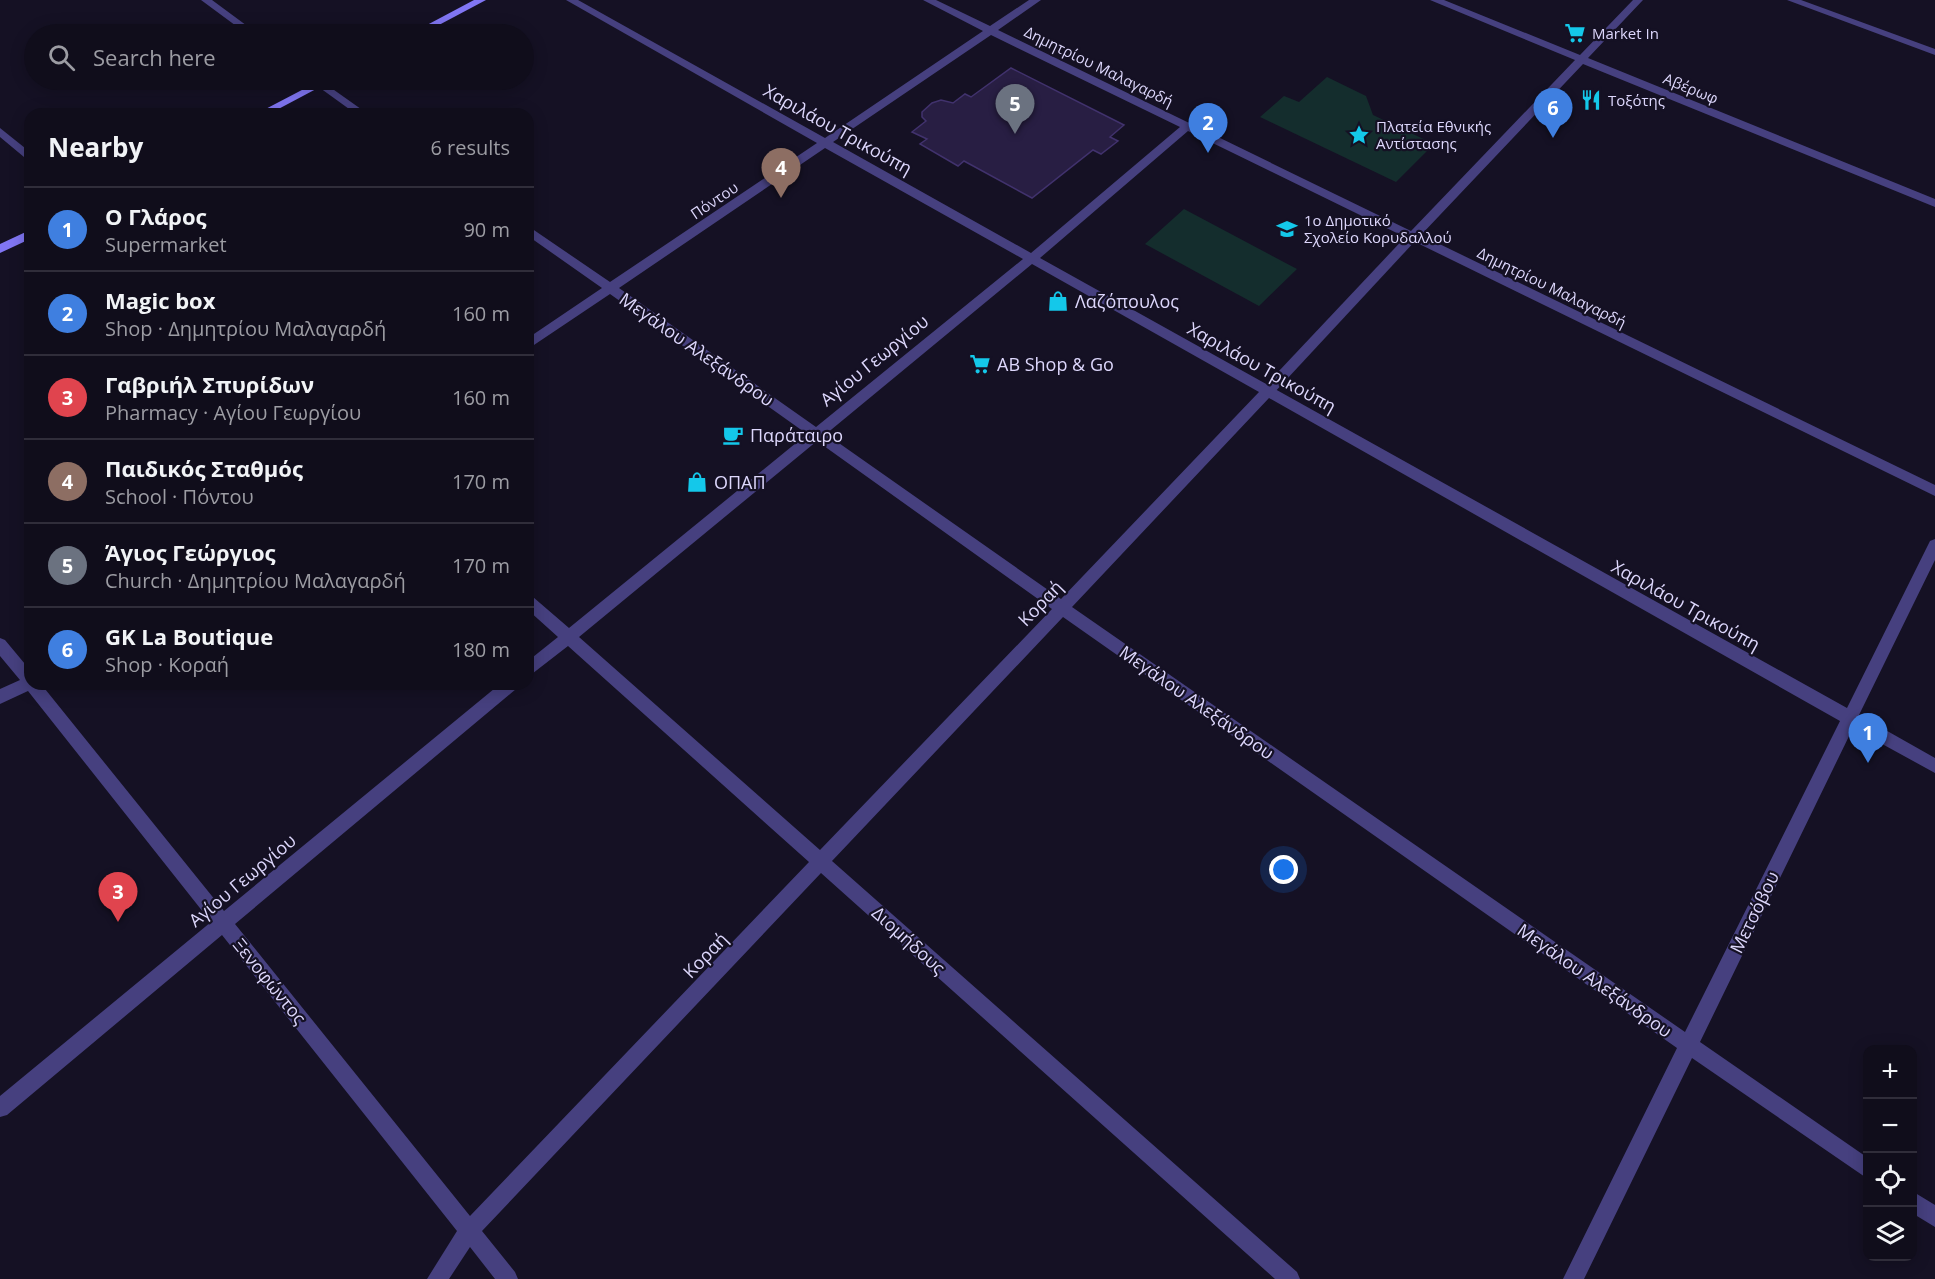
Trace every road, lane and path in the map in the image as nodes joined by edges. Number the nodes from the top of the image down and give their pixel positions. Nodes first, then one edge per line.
1 (206, 0) edge
2 (481, 0) edge
3 (571, 0) edge
4 (928, 0) edge
5 (1036, 0) edge
6 (1435, 0) edge
7 (1638, 0) edge
8 (1791, 0) edge
9 (239, 24) edge
10 (434, 24) edge
11 (991, 30) junction
12 (1935, 52) edge
13 (1582, 60) junction
14 (305, 90) edge
15 (332, 90) edge
16 (272, 108) edge
17 (355, 108) edge
18 (1188, 126) junction
19 (0, 131) edge
20 (825, 143) junction
21 (24, 153) edge
22 (1935, 203) edge
23 (534, 234) edge
24 (1413, 236) junction
25 (24, 237) edge
26 (0, 249) edge
27 (1032, 258) junction
28 (610, 288) junction
29 (534, 340) edge
30 (1268, 392) junction
31 (816, 433) junction
32 (1935, 491) edge
33 (1935, 545) edge
34 (534, 606) edge
35 (1062, 608) junction
36 (568, 637) junction
37 (0, 645) edge
38 (534, 665) edge
39 (24, 674) edge
40 (24, 686) edge
41 (37, 690) edge
42 (503, 690) edge
43 (0, 698) edge
44 (1850, 718) junction
45 (1935, 766) edge
46 (821, 861) junction
47 (223, 921) junction
48 (1689, 1045) junction
49 (0, 1108) edge
50 (1863, 1167) edge
51 (1917, 1204) edge
52 (1935, 1217) edge
53 (469, 1231) junction
54 (437, 1279) edge
55 (508, 1279) edge
56 (1290, 1279) edge
57 (1573, 1279) edge

1 - 9 street
2 - 10 main road
3 - 20 street, Χαριλάου Τρικούπη
4 - 11 street, Δημητρίου Μαλαγαρδή
5 - 11 street, Πόντου
6 - 13 street, Αβέρωφ
7 - 13 street, Κοραή
8 - 12 street
11 - 18 street, Δημητρίου Μαλαγαρδή
11 - 20 street, Πόντου
13 - 22 street, Αβέρωφ
13 - 24 street, Κοραή
14 - 16 main road
15 - 17 street
18 - 24 street, Δημητρίου Μαλαγαρδή
18 - 27 street, Αγίου Γεωργίου
19 - 21 street
20 - 27 street, Χαριλάου Τρικούπη
20 - 28 street, Πόντου
23 - 28 street, Μεγάλου Αλεξάνδρου
24 - 30 street, Κοραή
24 - 32 street, Δημητρίου Μαλαγαρδή
25 - 26 main road
27 - 30 street, Χαριλάου Τρικούπη
27 - 31 street, Αγίου Γεωργίου
28 - 29 street, Πόντου
28 - 31 street, Μεγάλου Αλεξάνδρου
30 - 35 street, Κοραή
30 - 44 street, Χαριλάου Τρικούπη
31 - 35 street, Μεγάλου Αλεξάνδρου
31 - 36 street, Αγίου Γεωργίου
33 - 44 street, Μετσόβου
34 - 36 street, Διομήδους
35 - 46 street, Κοραή
35 - 48 street, Μεγάλου Αλεξάνδρου
36 - 38 street, Αγίου Γεωργίου
36 - 46 street, Διομήδους
37 - 39 street, Ξενοφώντος
40 - 43 street
41 - 47 street, Ξενοφώντος
42 - 47 street, Αγίου Γεωργίου
44 - 45 street, Χαριλάου Τρικούπη
44 - 48 street, Μετσόβου
46 - 53 street, Κοραή
46 - 56 street, Διομήδους
47 - 49 street, Αγίου Γεωργίου
47 - 53 street, Ξενοφώντος
48 - 50 street, Μεγάλου Αλεξάνδρου
48 - 57 street, Μετσόβου
51 - 52 street
53 - 54 street, Κοραή
53 - 55 street, Ξενοφώντος

